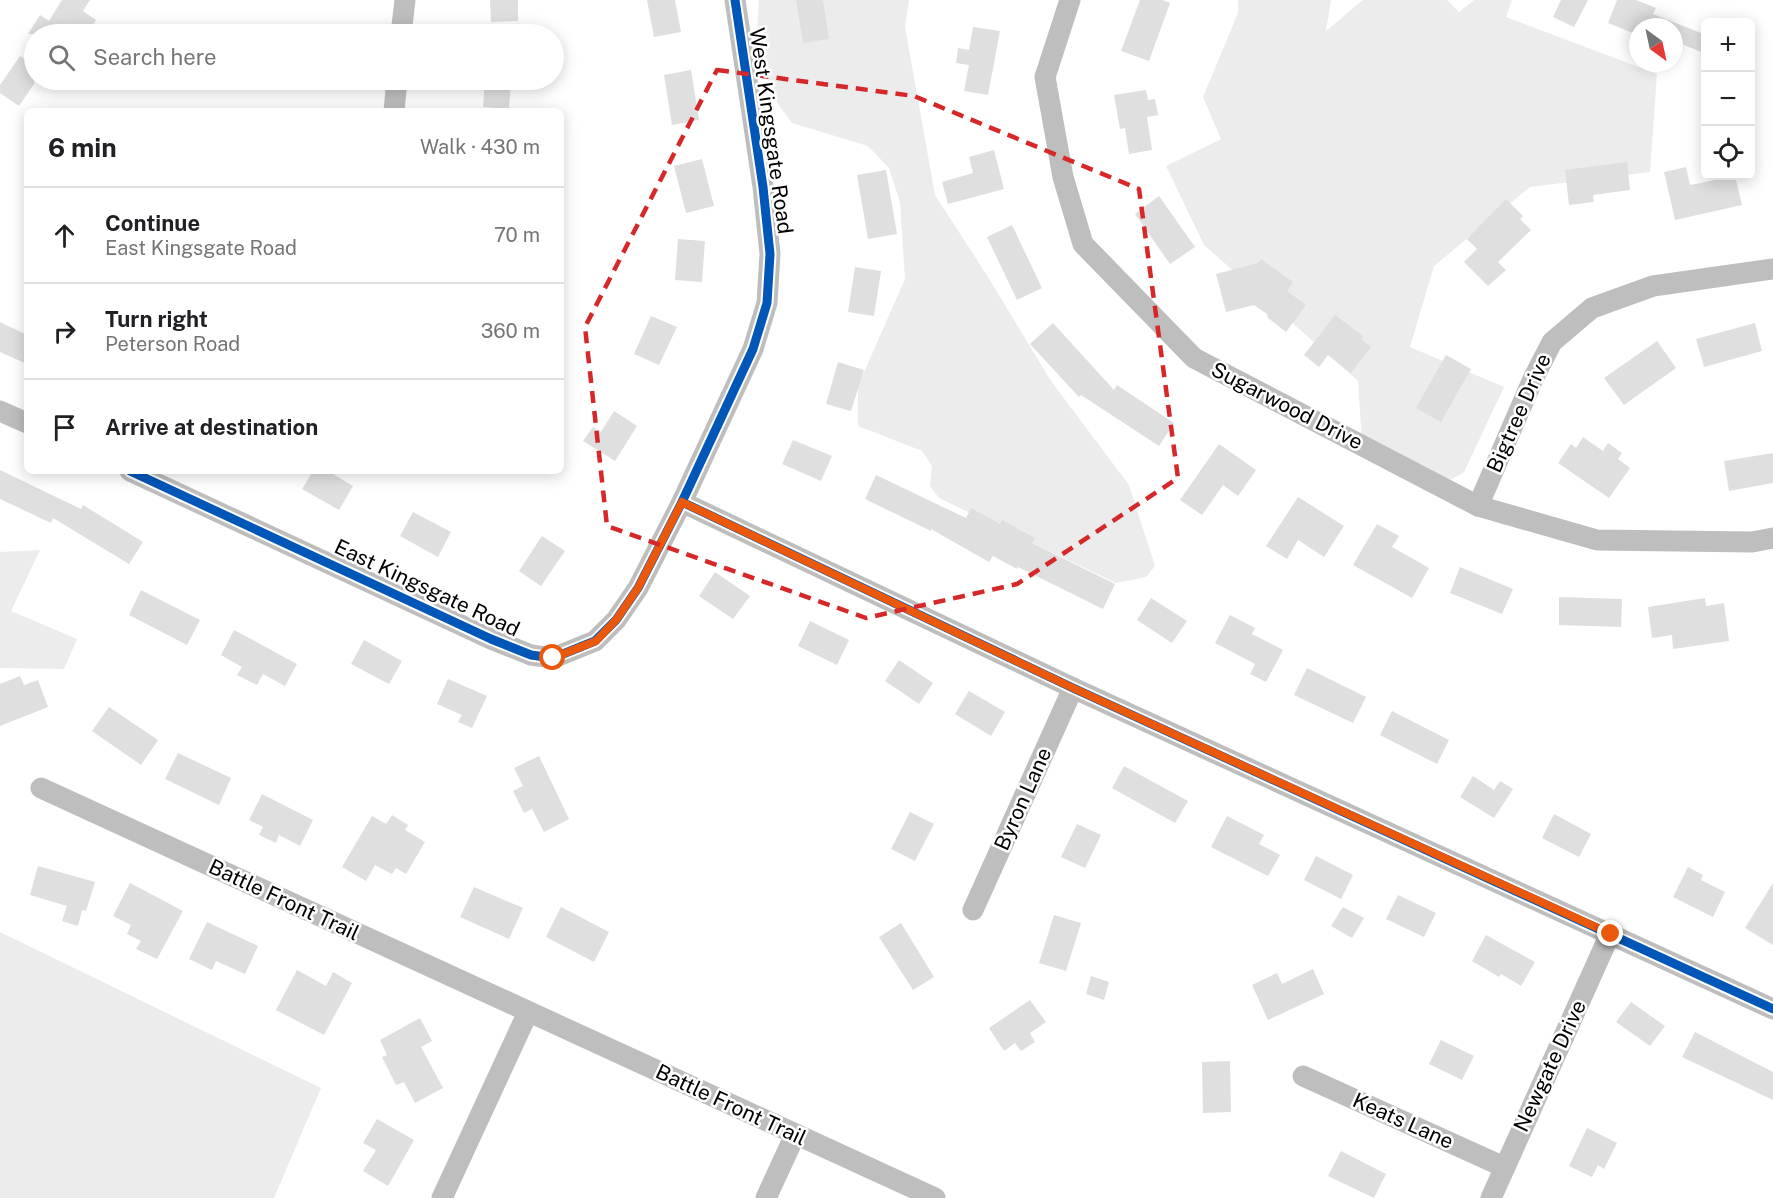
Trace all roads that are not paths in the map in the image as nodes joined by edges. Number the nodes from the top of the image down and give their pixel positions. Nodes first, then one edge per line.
1 (405, 0) edge
2 (735, 0) edge
3 (1070, 0) edge
4 (402, 24) edge
5 (396, 90) edge
6 (394, 108) edge
7 (1773, 269) edge
8 (0, 411) edge
9 (24, 422) edge
10 (136, 474) edge
11 (682, 502) junction
12 (1478, 506) junction
13 (1773, 538) edge
14 (1073, 688) junction
15 (41, 788) dead end
16 (974, 910) dead end
17 (1611, 934) junction
18 (1773, 1009) edge
19 (528, 1012) junction
20 (1303, 1076) dead end
21 (795, 1135) junction
22 (1504, 1167) junction
23 (442, 1198) edge
24 (766, 1198) edge
25 (935, 1198) edge
26 (1491, 1198) edge

1 - 4 street
2 - 11 street, West Kingsgate Road
3 - 12 street, Sugarwood Drive
5 - 6 street
7 - 12 street, Bigtree Drive
8 - 9 street
10 - 11 street, East Kingsgate Road
11 - 14 street
12 - 13 street, Sugarwood Drive
14 - 16 street, Byron Lane
14 - 17 street
15 - 19 street, Battle Front Trail
17 - 18 street
17 - 22 street, Newgate Drive
19 - 21 street, Battle Front Trail
19 - 23 street
20 - 22 street, Keats Lane
21 - 24 street
21 - 25 street, Battle Front Trail
22 - 26 street, Newgate Drive

